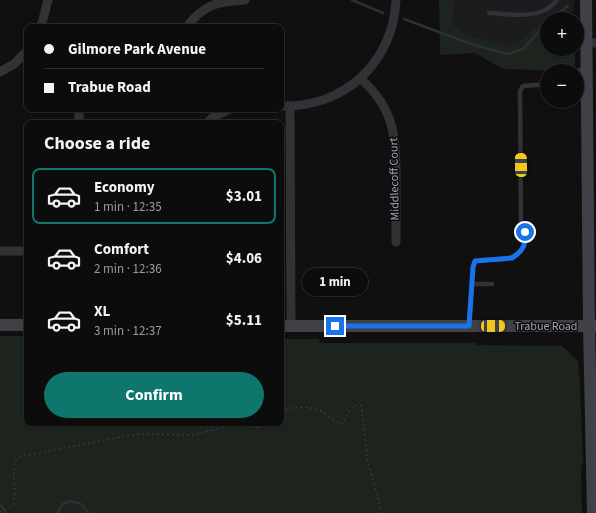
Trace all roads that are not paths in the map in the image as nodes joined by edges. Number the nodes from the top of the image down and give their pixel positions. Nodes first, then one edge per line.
1 (48, 0) edge
2 (245, 0) edge
3 (396, 0) edge
4 (557, 0) edge
5 (586, 0) edge
6 (489, 13) dead end
7 (42, 24) edge
8 (190, 24) edge
9 (591, 43) edge
10 (24, 53) edge
11 (583, 64) edge
12 (0, 72) edge
13 (361, 79) junction
14 (540, 85) edge
15 (285, 106) edge
16 (583, 108) edge
17 (221, 112) edge
18 (210, 116) edge
19 (396, 242) dead end
20 (0, 251) edge
21 (24, 251) edge
22 (592, 265) edge
23 (472, 284) junction
24 (492, 284) dead end
25 (0, 325) edge
26 (24, 325) edge
27 (286, 326) edge
28 (469, 326) junction
29 (592, 326) edge
30 (593, 513) edge

1 - 7 street
2 - 8 street
3 - 13 street
4 - 6 lane
5 - 9 main road
9 - 11 main road
10 - 12 street
13 - 15 street
13 - 19 street, Middlecoff Court
14 - 23 lane
15 - 27 street
16 - 22 main road
17 - 18 street
20 - 21 street
22 - 29 main road
23 - 24 lane
23 - 28 lane
25 - 26 main road
27 - 28 main road, Trabue Road
28 - 29 main road, Trabue Road
29 - 30 main road

